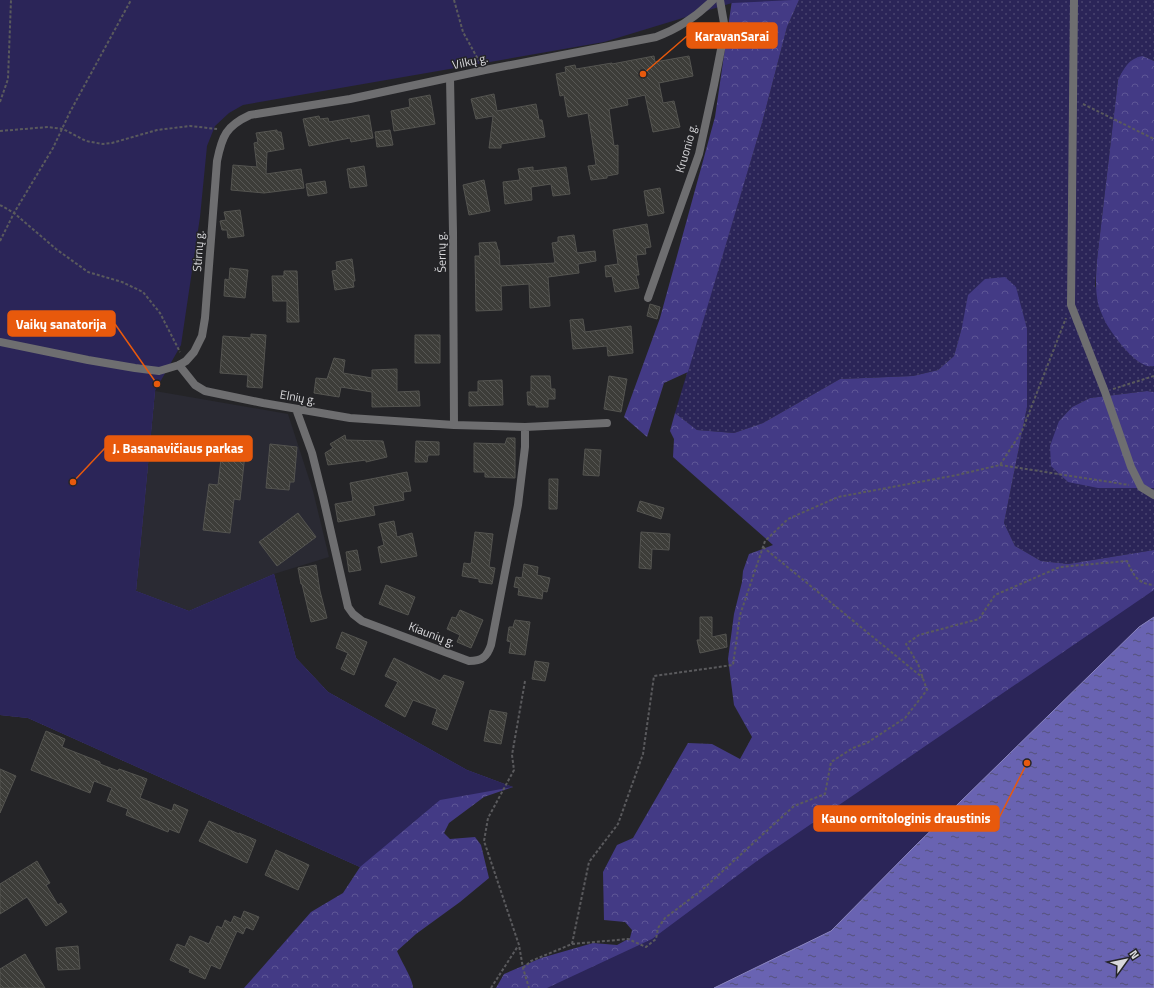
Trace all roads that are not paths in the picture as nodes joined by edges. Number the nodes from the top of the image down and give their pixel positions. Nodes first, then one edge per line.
1 (713, 0) edge
2 (720, 0) edge
3 (1074, 0) edge
4 (450, 78) junction
5 (227, 131) joint
6 (648, 298) dead end
7 (0, 342) edge
8 (182, 363) junction
9 (296, 408) junction
10 (607, 423) dead end
11 (454, 425) junction
12 (525, 427) junction
13 (1154, 495) edge

1 - 4 street, Vilkų g.
2 - 6 street, Kruonio g.
3 - 13 street
4 - 5 street, Vilkų g.
4 - 11 street, Šernų g.
5 - 8 street, Stirnų g.
7 - 8 street
8 - 9 street, Elnių g.
9 - 11 street, Elnių g.
9 - 12 street, Kiaunių g.
10 - 12 street, Elnių g.
11 - 12 street, Elnių g.

